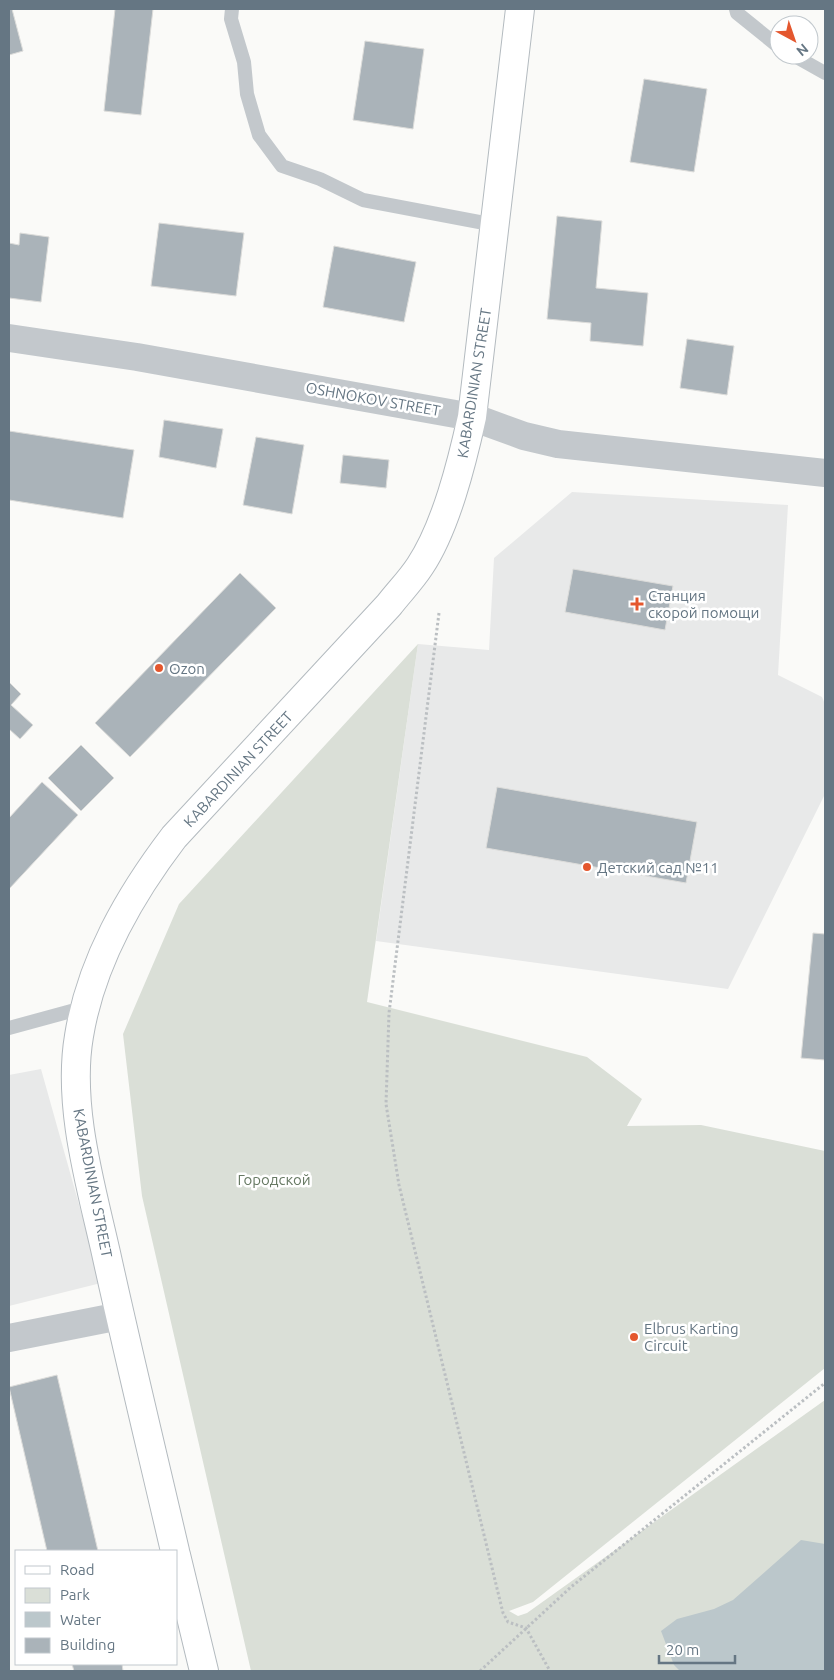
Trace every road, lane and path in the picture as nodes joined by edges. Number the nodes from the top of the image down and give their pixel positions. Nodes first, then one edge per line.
1 (232, 9) edge
2 (520, 9) edge
3 (736, 9) edge
4 (769, 39) edge
5 (811, 65) edge
6 (825, 73) edge
7 (495, 225) junction
8 (9, 338) edge
9 (472, 417) junction
10 (825, 473) edge
11 (439, 613) dead end
12 (86, 1008) junction
13 (9, 1028) edge
14 (120, 1316) junction
15 (9, 1338) edge
16 (825, 1383) edge
17 (175, 1550) edge
18 (178, 1563) edge
19 (526, 1628) junction
20 (204, 1671) edge
21 (480, 1671) edge
22 (550, 1671) edge

1 - 7 lane
2 - 7 main road, KABARDINIAN STREET
3 - 4 lane
5 - 6 lane
7 - 9 main road, KABARDINIAN STREET
8 - 9 street, OSHNOKOV STREET
9 - 10 street, OSHNOKOV STREET
9 - 12 main road, KABARDINIAN STREET
11 - 19 path
12 - 13 lane
12 - 14 main road, KABARDINIAN STREET
14 - 15 street
14 - 17 main road, KABARDINIAN STREET
16 - 19 path
18 - 20 main road
19 - 21 path
19 - 22 path

